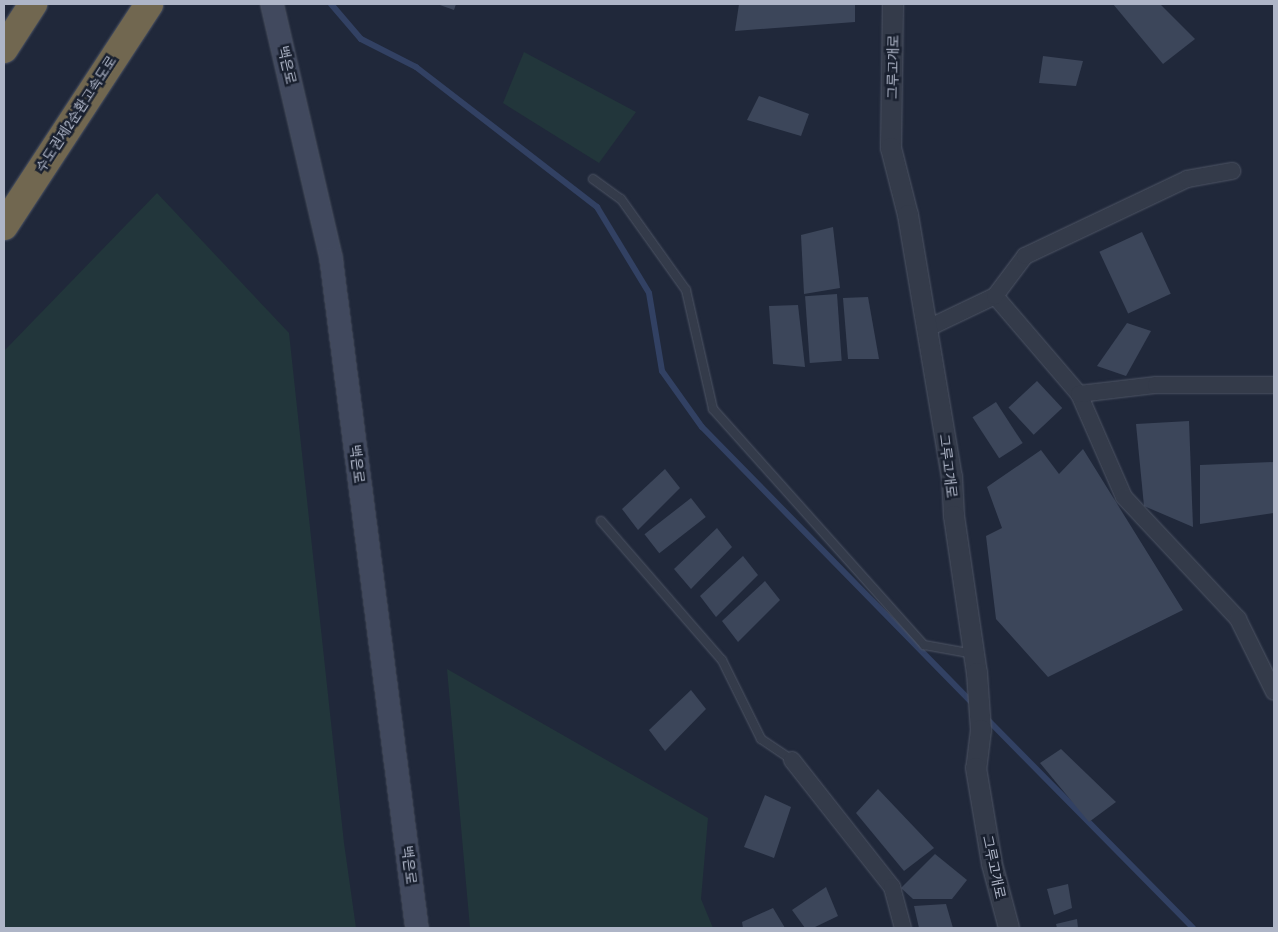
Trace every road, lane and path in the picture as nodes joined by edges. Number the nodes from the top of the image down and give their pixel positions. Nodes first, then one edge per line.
1 (149, 4) edge
2 (893, 4) edge
3 (273, 7) edge
4 (29, 10) edge
5 (4, 49) edge
6 (1232, 170) dead end
7 (593, 179) dead end
8 (4, 226) edge
9 (995, 296) junction
10 (926, 329) junction
11 (1274, 385) edge
12 (1078, 394) junction
13 (601, 522) dead end
14 (975, 664) junction
15 (1274, 692) edge
16 (792, 760) joint
17 (417, 928) edge
18 (903, 928) edge
19 (1009, 928) edge

1 - 8 highway, 수도권제2순환고속도로
2 - 10 street, 그루고개로
3 - 17 main road, 백은로
4 - 5 highway
6 - 9 street
7 - 14 lane
9 - 10 street
9 - 12 street
10 - 14 street, 그루고개로
11 - 12 street
12 - 15 street
13 - 16 lane
14 - 19 street, 그루고개로
16 - 18 street

